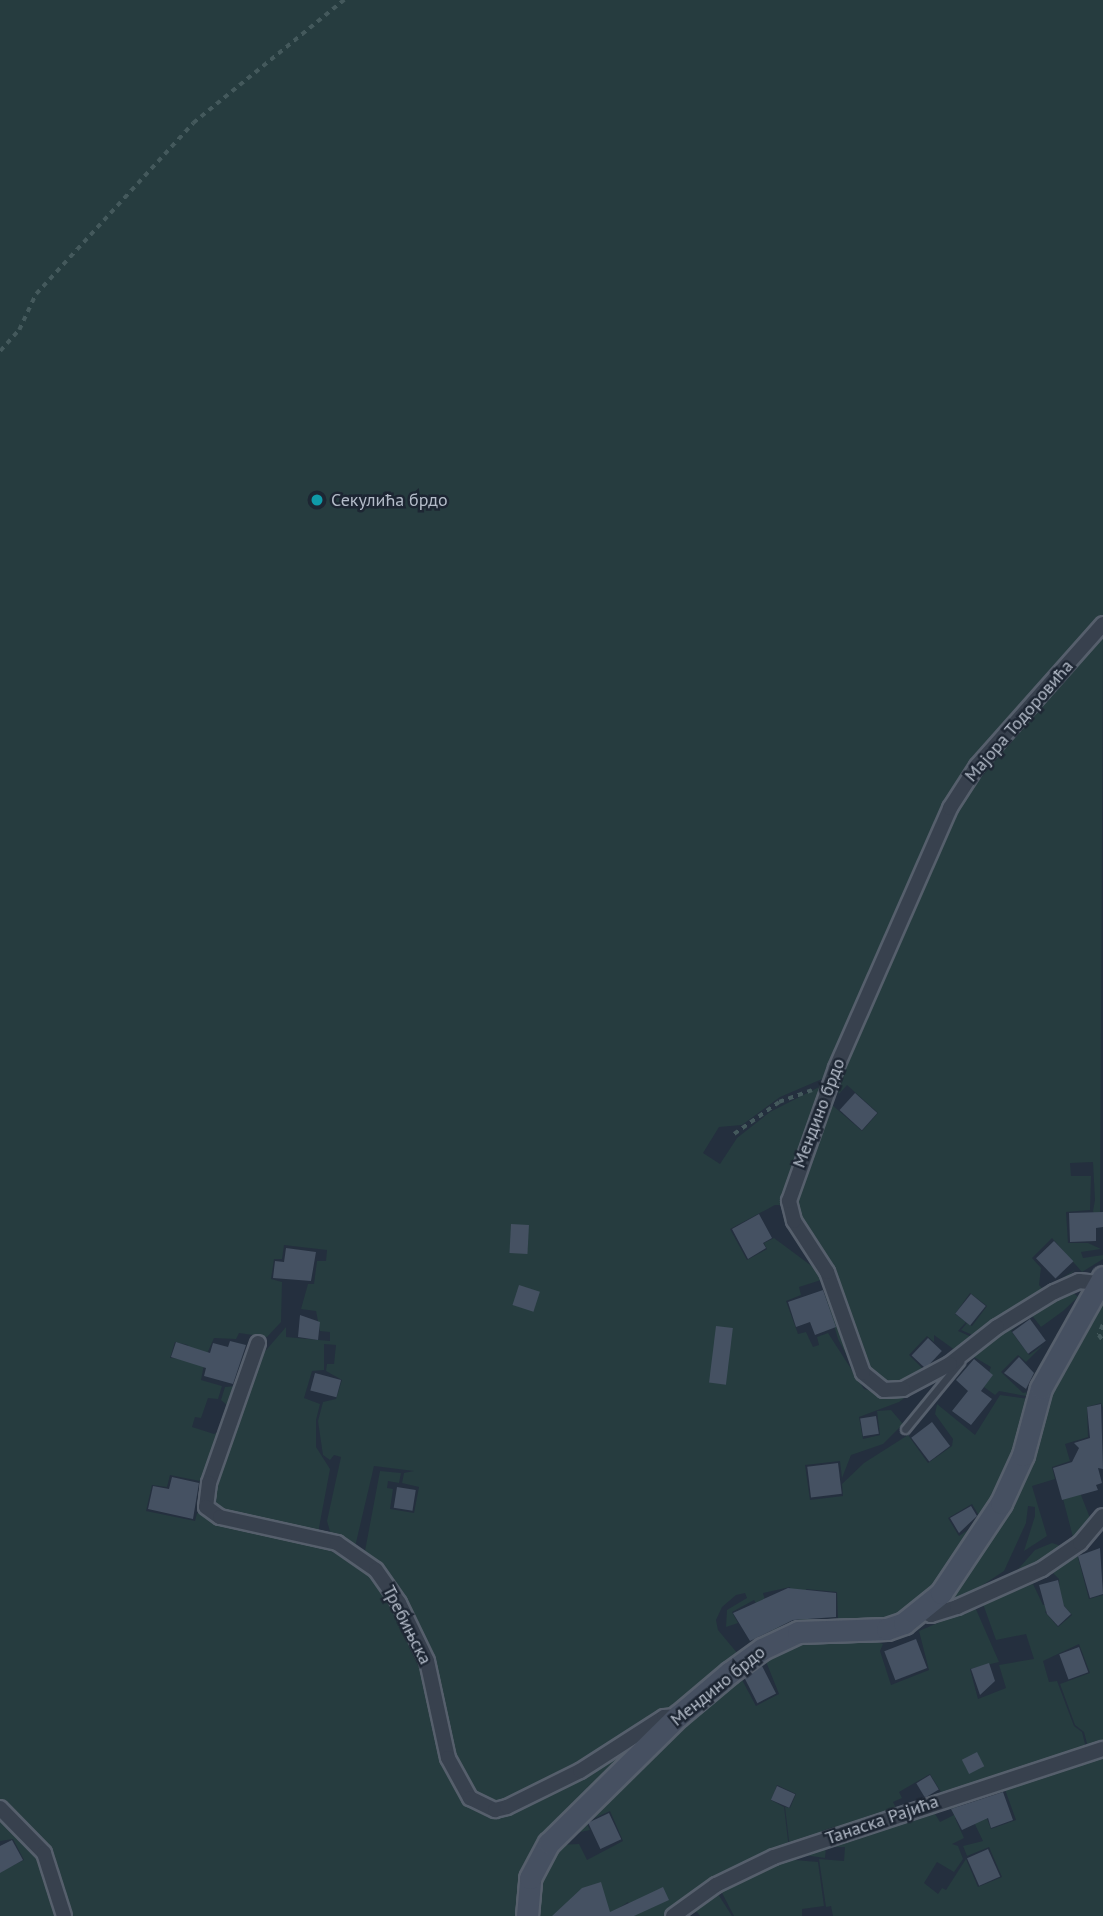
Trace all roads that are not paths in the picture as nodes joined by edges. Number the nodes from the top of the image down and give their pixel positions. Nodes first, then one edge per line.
1 (1103, 624) edge
2 (894, 940) joint
3 (1101, 1280) edge
4 (258, 1343) dead end
5 (963, 1355) junction
6 (905, 1429) dead end
7 (1103, 1516) edge
8 (922, 1611) junction
9 (678, 1716) junction
10 (1103, 1749) edge
11 (0, 1808) edge
12 (64, 1916) edge
13 (527, 1916) edge
14 (673, 1916) edge

1 - 2 street, Мајора Тодоровића
2 - 5 street, Мендино брдо
3 - 5 street, Мендино брдо
3 - 8 street, Мендино брдо
4 - 9 street, Требињска
5 - 6 lane, Мендино брдо
7 - 8 street
8 - 9 street, Мендино брдо
9 - 13 street, Мендино брдо
10 - 14 street, Танаска Рајића
11 - 12 street

